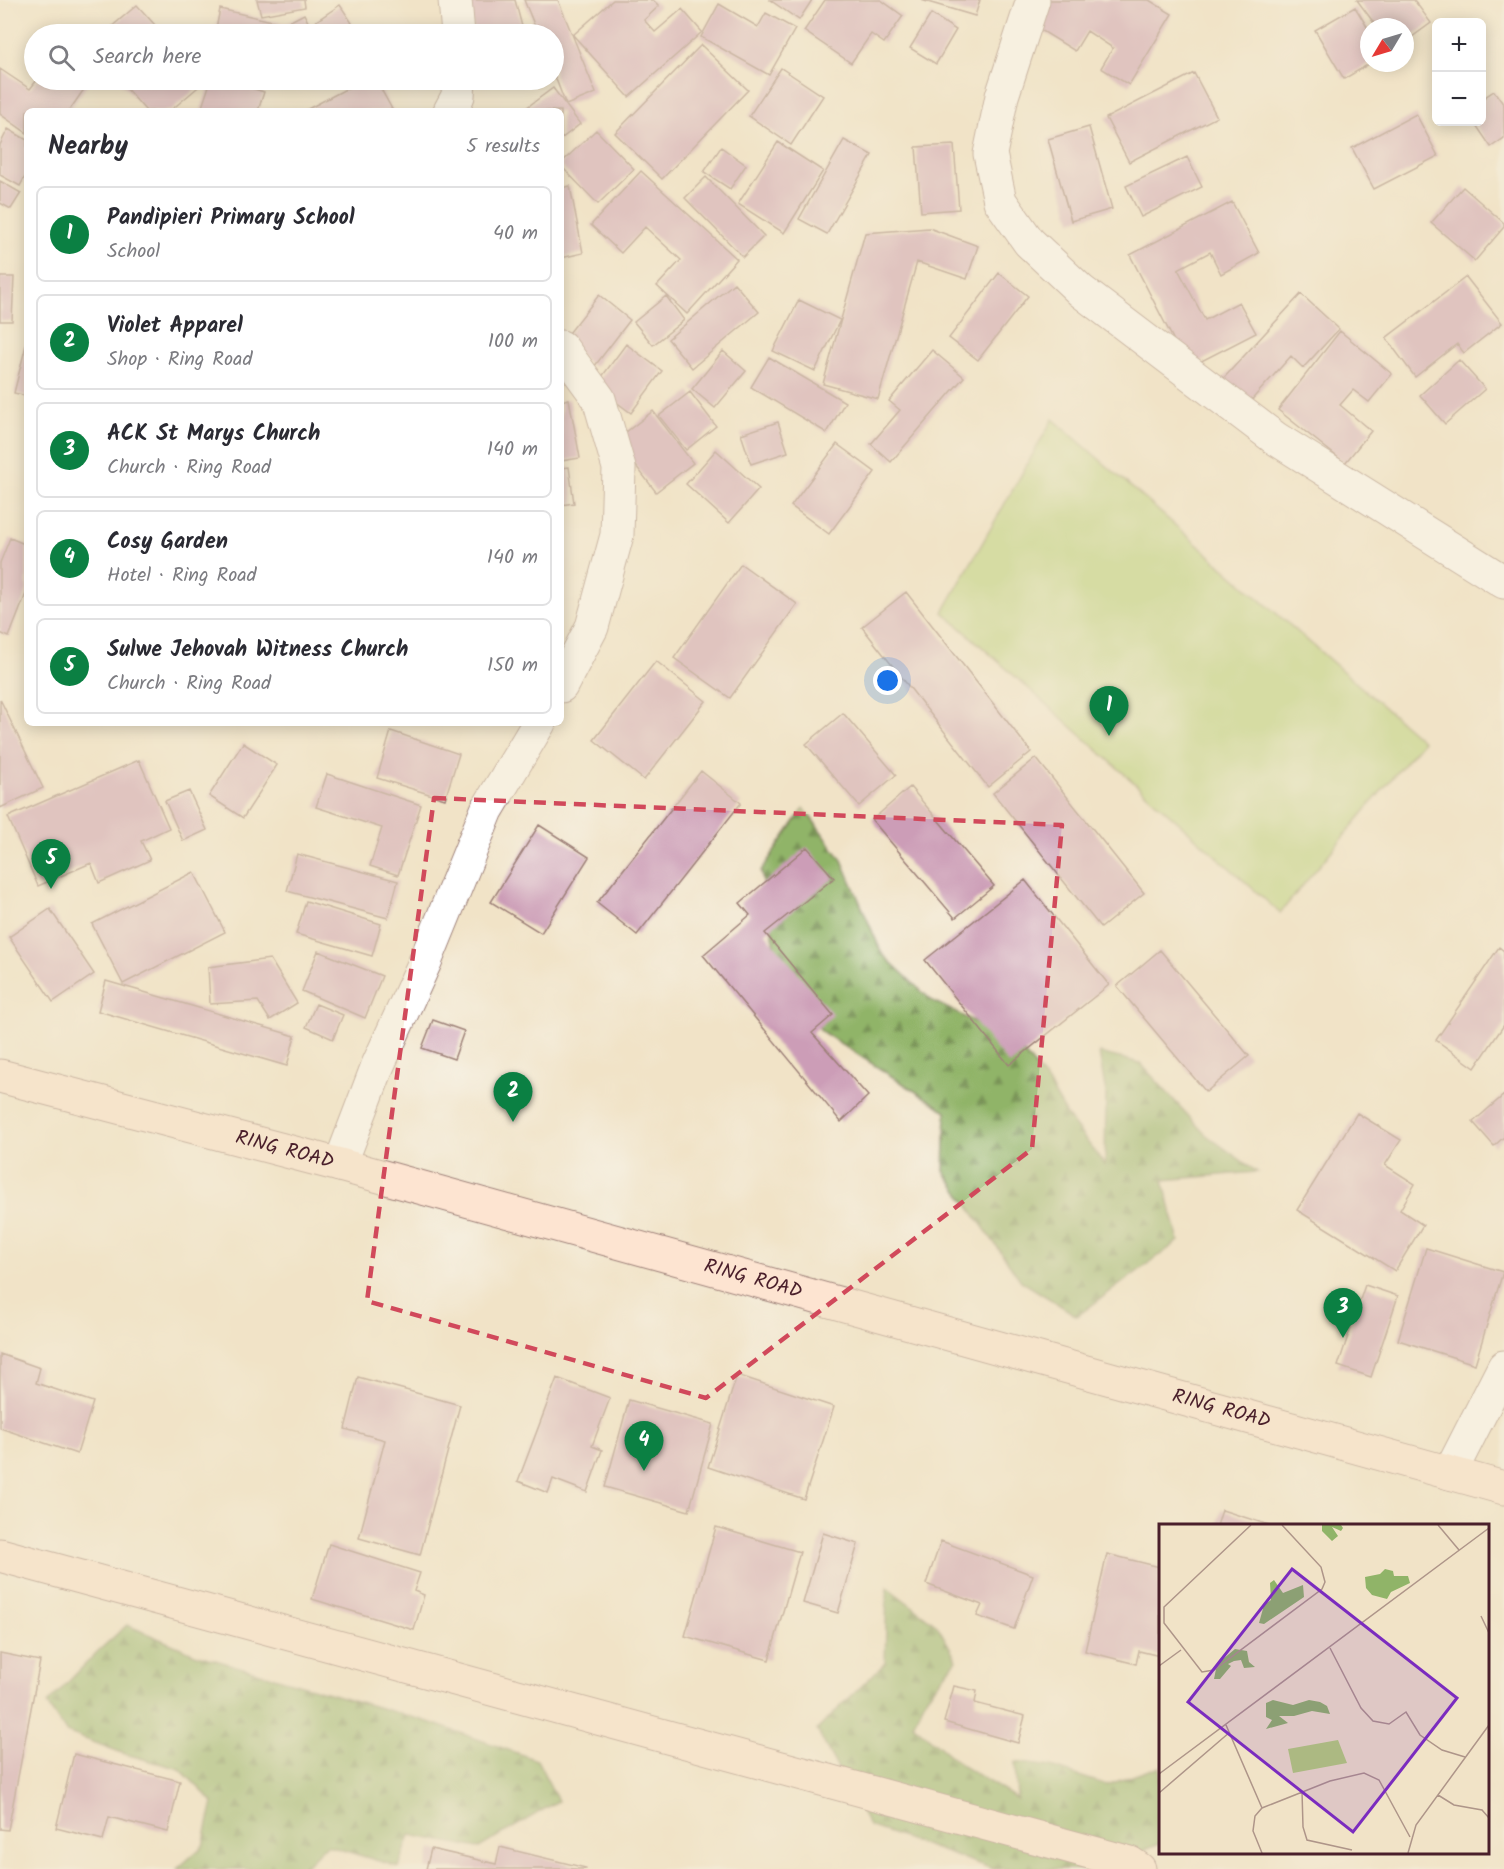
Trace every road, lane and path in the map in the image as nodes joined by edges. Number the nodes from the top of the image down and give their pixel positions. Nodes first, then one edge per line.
1 (455, 0) edge
2 (1033, 0) edge
3 (457, 24) edge
4 (458, 90) edge
5 (452, 108) edge
6 (564, 351) edge
7 (1501, 576) edge
8 (564, 681) edge
9 (537, 726) edge
10 (0, 1076) edge
11 (340, 1165) junction
12 (1504, 1367) edge
13 (1493, 1412) edge
14 (1450, 1473) junction
15 (1504, 1488) edge
16 (0, 1555) edge
17 (1139, 1869) edge

1 - 3 street
2 - 7 street
4 - 5 street
6 - 8 street
9 - 11 street
10 - 11 main road, RING ROAD
11 - 14 main road, RING ROAD
12 - 13 street
13 - 14 street
14 - 15 main road, RING ROAD
16 - 17 main road

